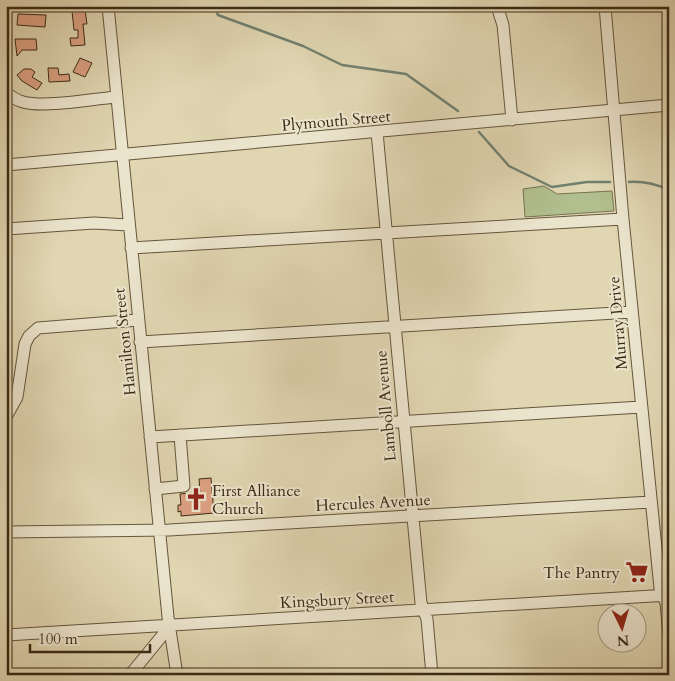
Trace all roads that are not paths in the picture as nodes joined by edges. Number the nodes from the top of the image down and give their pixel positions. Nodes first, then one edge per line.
1 (108, 6) edge
2 (497, 6) edge
3 (605, 6) edge
4 (6, 92) edge
5 (116, 97) junction
6 (669, 105) edge
7 (614, 110) junction
8 (512, 120) junction
9 (377, 132) junction
10 (122, 156) junction
11 (6, 165) edge
12 (623, 219) junction
13 (128, 225) junction
14 (6, 229) edge
15 (386, 233) junction
16 (131, 248) junction
17 (632, 312) junction
18 (138, 320) junction
19 (394, 327) junction
20 (140, 342) junction
21 (641, 407) junction
22 (6, 417) edge
23 (403, 422) junction
24 (180, 435) junction
25 (150, 437) junction
26 (155, 489) junction
27 (651, 502) junction
28 (412, 516) junction
29 (159, 530) junction
30 (6, 532) edge
31 (666, 595) edge
32 (424, 610) junction
33 (170, 626) junction
34 (6, 635) edge
35 (669, 636) edge
36 (130, 675) edge
37 (177, 675) edge
38 (432, 675) edge

1 - 5 street, Hamilton Street
2 - 8 street
3 - 7 street, Murray Drive
4 - 5 street
5 - 10 street, Hamilton Street
6 - 7 street, Plymouth Street
7 - 8 street, Plymouth Street
7 - 12 street, Murray Drive
8 - 9 street, Plymouth Street
9 - 10 street, Plymouth Street
9 - 15 street, Lamboll Avenue
10 - 11 street, Plymouth Street
10 - 13 street, Hamilton Street
12 - 15 street
12 - 17 street, Murray Drive
13 - 14 street
13 - 16 street, Hamilton Street
15 - 16 street
15 - 19 street, Lamboll Avenue
16 - 18 street, Hamilton Street
17 - 19 street
17 - 21 street, Murray Drive
18 - 20 street, Hamilton Street
18 - 22 street
19 - 20 street
19 - 23 street, Lamboll Avenue
20 - 25 street, Hamilton Street
21 - 23 street
21 - 27 street, Murray Drive
23 - 24 street
23 - 28 street, Lamboll Avenue
24 - 25 street
24 - 26 street
25 - 26 street, Hamilton Street
26 - 29 street, Hamilton Street
27 - 28 street, Hercules Avenue
27 - 31 street, Murray Drive
28 - 29 street, Hercules Avenue
28 - 32 street, Lamboll Avenue
29 - 30 street, Hercules Avenue
29 - 33 street, Hamilton Street
31 - 32 street, Kingsbury Street
31 - 35 street, Murray Drive
32 - 33 street, Kingsbury Street
32 - 38 street, Lamboll Avenue
33 - 34 street, Kingsbury Street
33 - 36 street
33 - 37 street, Hamilton Street

